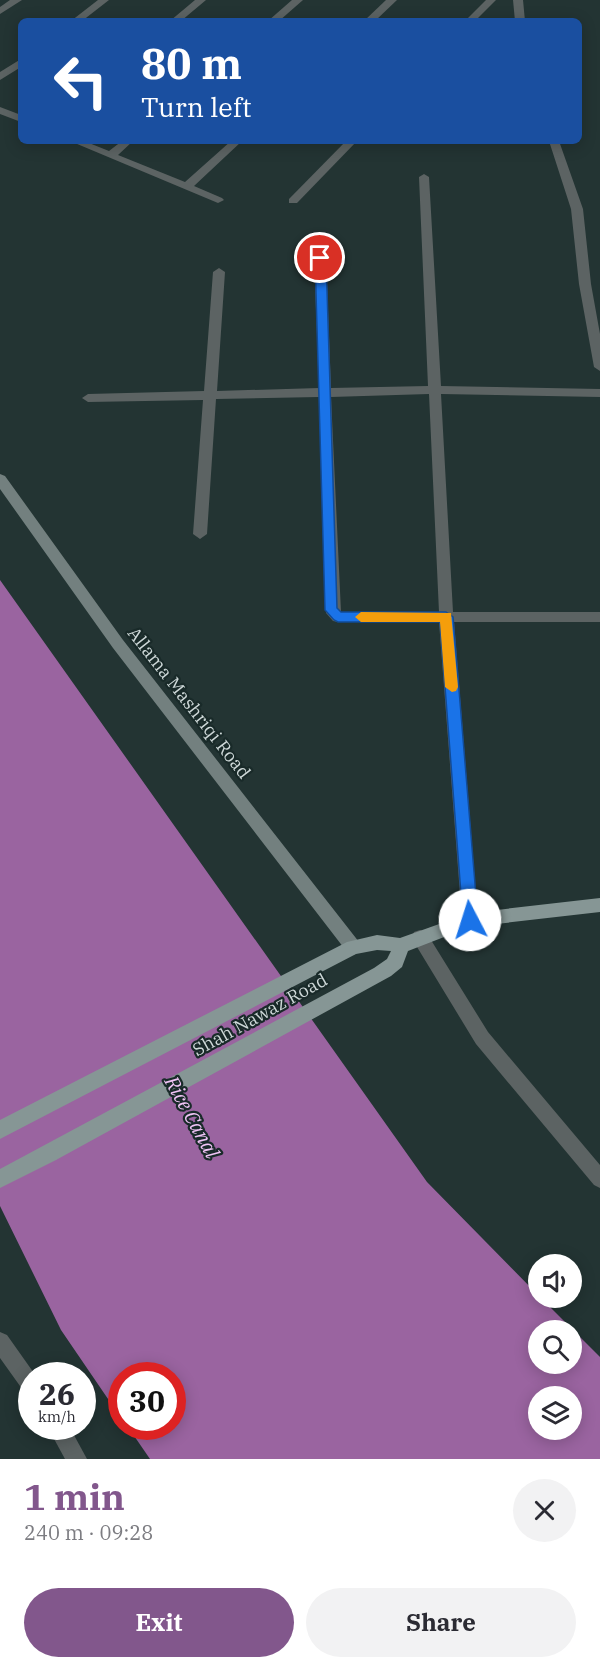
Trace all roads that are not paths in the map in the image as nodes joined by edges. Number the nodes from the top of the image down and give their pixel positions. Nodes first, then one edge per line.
1 (17, 0) edge
2 (104, 0) edge
3 (201, 0) edge
4 (298, 0) edge
5 (392, 0) edge
6 (491, 0) edge
7 (518, 0) edge
8 (0, 11) edge
9 (80, 18) edge
10 (179, 18) edge
11 (277, 18) edge
12 (372, 18) edge
13 (473, 18) edge
14 (520, 18) edge
15 (18, 64) edge
16 (0, 77) edge
17 (0, 110) edge
18 (18, 118) edge
19 (82, 144) edge
20 (124, 144) edge
21 (234, 144) edge
22 (348, 144) edge
23 (555, 144) edge
24 (110, 156) junction
25 (424, 177) dead end
26 (186, 187) junction
27 (218, 200) dead end
28 (293, 201) dead end
29 (320, 258) dead end
30 (219, 272) dead end
31 (600, 368) edge
32 (435, 390) junction
33 (324, 393) junction
34 (600, 393) edge
35 (210, 395) junction
36 (88, 398) dead end
37 (0, 479) edge
38 (200, 534) dead end
39 (446, 617) junction
40 (600, 617) edge
41 (600, 905) edge
42 (470, 920) junction
43 (420, 938) junction
44 (400, 946) junction
45 (353, 947) junction
46 (0, 1130) edge
47 (0, 1179) edge
48 (600, 1179) edge
49 (0, 1342) edge
50 (18, 1367) edge
51 (65, 1440) edge
52 (77, 1459) edge

1 - 8 street
2 - 9 street
3 - 10 street
4 - 11 street
5 - 12 street
6 - 13 street
7 - 14 street
15 - 16 street
17 - 18 street
19 - 24 street
20 - 24 street
21 - 26 street
22 - 28 street
23 - 31 street
24 - 26 street
25 - 32 street
26 - 27 street
29 - 33 street
30 - 35 street
32 - 33 street
32 - 34 street
32 - 39 street
33 - 35 street
33 - 39 street
35 - 36 street
35 - 38 street
37 - 45 main road, Allama Mashriqi Road
39 - 40 street
39 - 42 street
41 - 42 main road, Shah Nawaz Road
42 - 43 main road, Shah Nawaz Road
43 - 44 main road, Shah Nawaz Road
43 - 48 street
44 - 45 main road, Shah Nawaz Road
44 - 47 main road, Shah Nawaz Road
45 - 46 main road, Shah Nawaz Road
49 - 50 street
51 - 52 street

